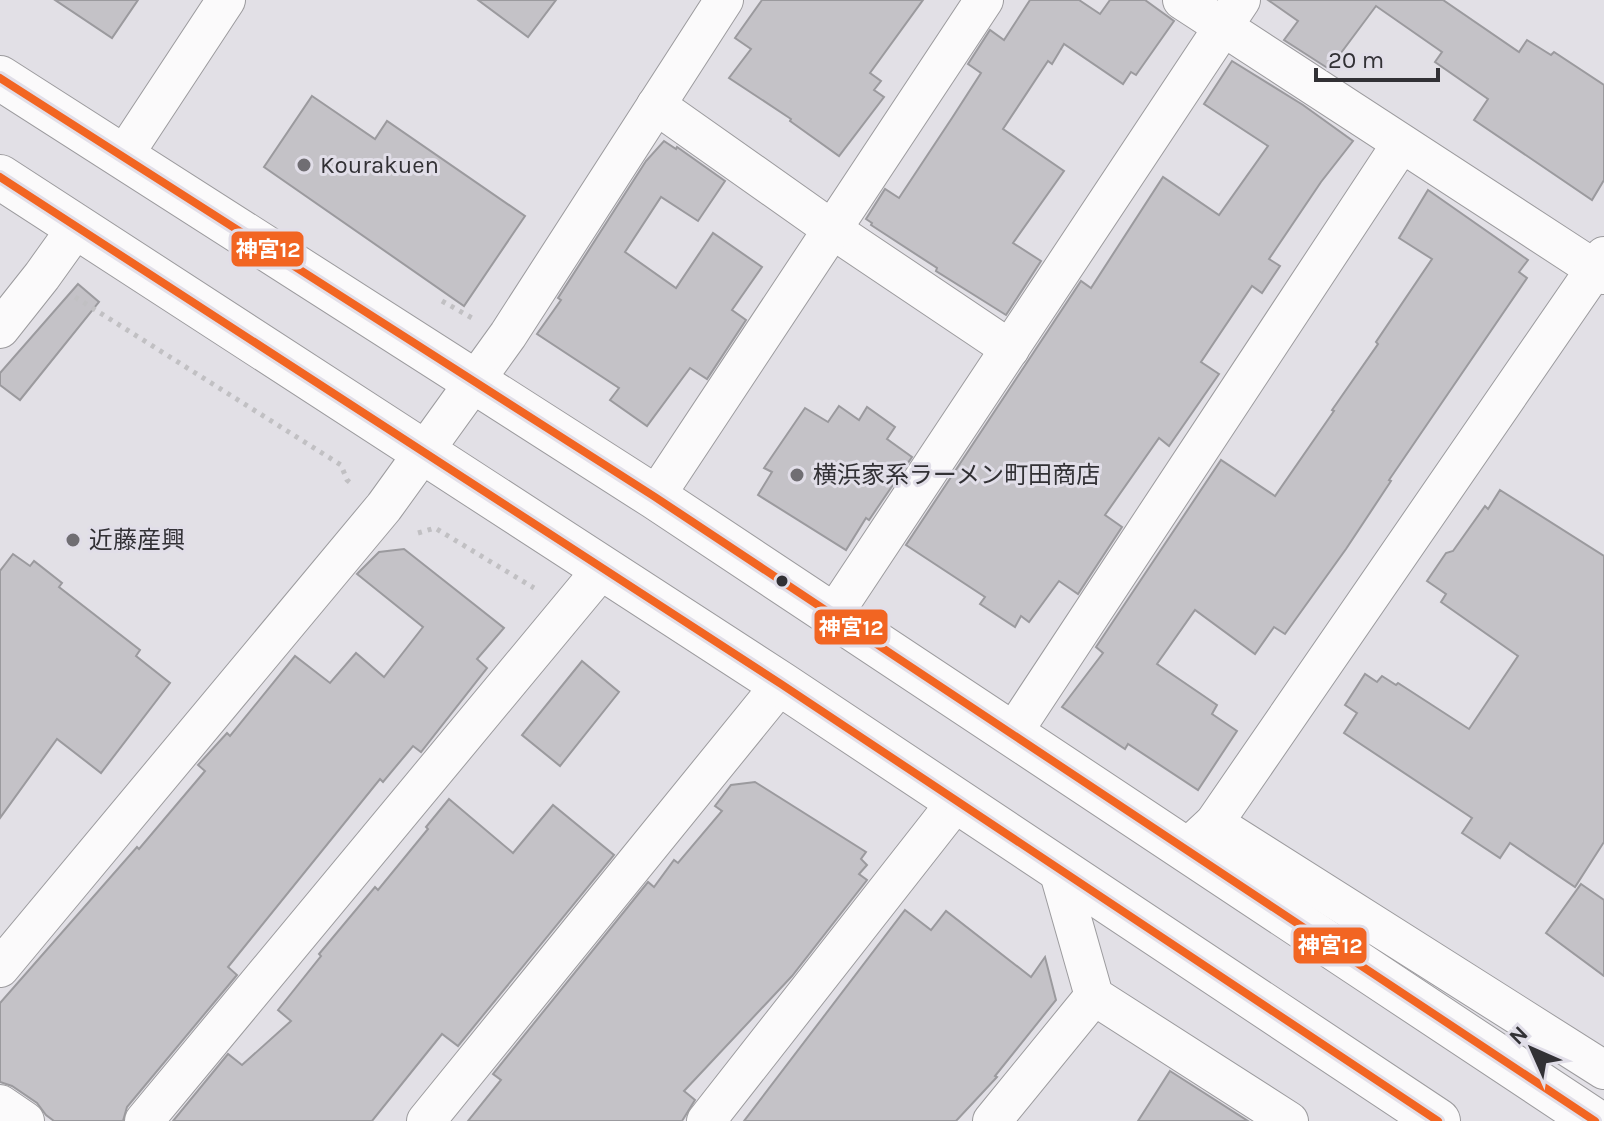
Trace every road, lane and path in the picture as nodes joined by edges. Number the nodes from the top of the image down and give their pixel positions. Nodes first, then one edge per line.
1 (226, 0) edge
2 (724, 0) edge
3 (984, 0) edge
4 (1182, 0) edge
5 (1231, 14) edge
6 (0, 78) edge
7 (656, 105) junction
8 (1401, 144) junction
9 (122, 158) junction
10 (0, 177) edge
11 (77, 227) junction
12 (833, 230) junction
13 (1601, 267) edge
14 (42, 276) junction
15 (442, 301) dead end
16 (469, 318) dead end
17 (0, 329) edge
18 (1010, 349) junction
19 (474, 382) junction
20 (424, 452) junction
21 (347, 480) dead end
22 (655, 497) junction
23 (418, 533) dead end
24 (603, 568) junction
25 (569, 609) junction
26 (833, 615) junction
27 (781, 684) junction
28 (1012, 734) junction
29 (957, 801) junction
30 (1200, 836) junction
31 (1057, 866) junction
32 (0, 968) edge
33 (1094, 996) junction
34 (1604, 1070) edge
35 (0, 1104) edge
36 (1004, 1117) edge
37 (25, 1121) edge
38 (144, 1121) edge
39 (426, 1121) edge
40 (706, 1121) edge
41 (1289, 1121) edge
42 (1438, 1121) edge
43 (1595, 1121) edge

1 - 9 street
2 - 7 street
3 - 12 street
4 - 5 street
5 - 8 street
5 - 18 street
6 - 9 highway
7 - 12 street
7 - 19 street
8 - 13 street
8 - 28 street
9 - 19 highway
10 - 11 highway
11 - 14 street
11 - 20 highway
12 - 18 street
12 - 22 street
13 - 30 street
14 - 17 street
14 - 21 path
15 - 16 path
18 - 26 street
19 - 20 street
19 - 22 highway
20 - 24 highway
20 - 32 street
22 - 26 highway
23 - 25 path
24 - 25 street
24 - 27 highway
25 - 38 street
26 - 28 highway
27 - 29 highway
27 - 39 street
28 - 30 highway
29 - 31 highway
29 - 40 street
30 - 34 street
30 - 43 highway
31 - 33 street
31 - 42 highway
33 - 36 street
33 - 41 street
35 - 37 street

